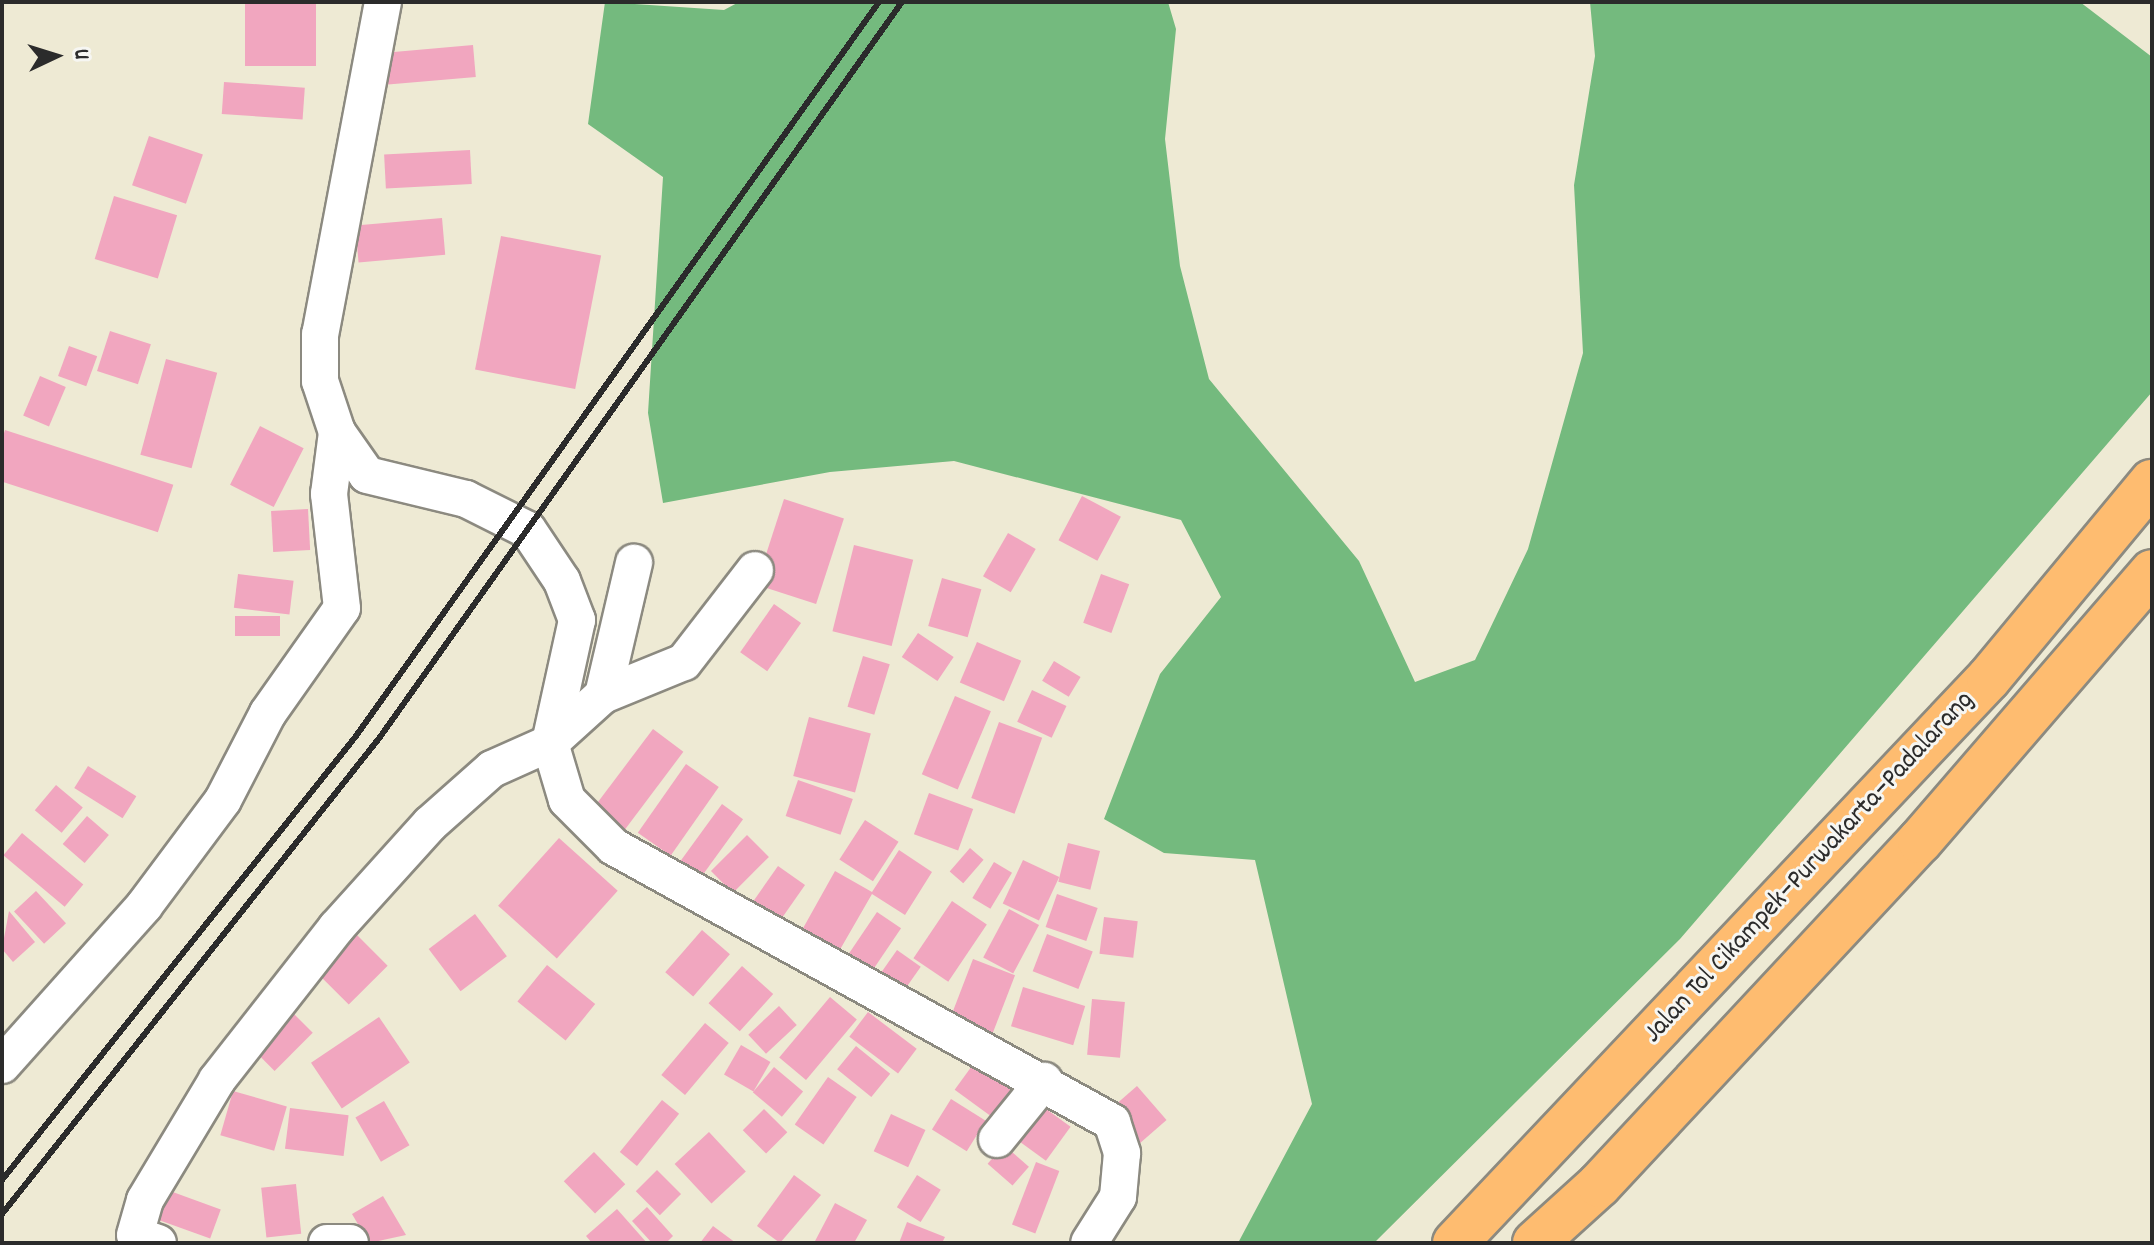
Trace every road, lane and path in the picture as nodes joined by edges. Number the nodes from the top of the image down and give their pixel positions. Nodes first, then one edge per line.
1 (383, 2) edge
2 (337, 432) junction
3 (2152, 482) edge
4 (634, 563) dead end
5 (755, 570) dead end
6 (2152, 572) edge
7 (603, 695) junction
8 (550, 743) junction
9 (2, 1065) edge
10 (1044, 1081) junction
11 (997, 1139) dead end
12 (139, 1240) edge
13 (327, 1243) edge
14 (350, 1243) edge
15 (1089, 1243) edge
16 (1455, 1243) edge
17 (1535, 1243) edge

1 - 2 street
2 - 8 street
2 - 9 street
3 - 16 highway, Jalan Tol Cikampek–Purwakarta–Padalarang
4 - 7 street
5 - 7 street
6 - 17 highway, Jalan Tol Cikampek–Purwakarta–Padalarang
7 - 8 street
8 - 10 street
8 - 12 street
10 - 11 street
10 - 15 street
13 - 14 street

